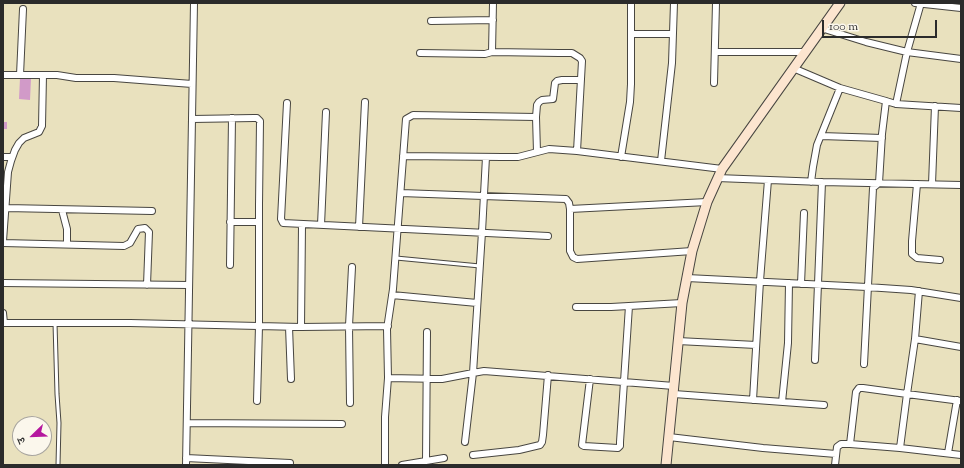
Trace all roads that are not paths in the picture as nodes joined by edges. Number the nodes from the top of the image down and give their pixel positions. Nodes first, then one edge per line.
1 (194, 3) edge
2 (493, 3) edge
3 (630, 3) edge
4 (674, 3) edge
5 (716, 3) edge
6 (840, 3) edge
7 (919, 3) edge
8 (961, 8) edge
9 (23, 9) dead end
10 (493, 20) junction
11 (431, 21) dead end
12 (822, 28) junction
13 (631, 34) junction
14 (673, 34) junction
15 (492, 52) junction
16 (716, 52) junction
17 (804, 52) junction
18 (907, 52) junction
19 (420, 53) dead end
20 (961, 59) edge
21 (793, 68) junction
22 (3, 75) edge
23 (20, 75) junction
24 (43, 75) junction
25 (581, 80) junction
26 (714, 83) dead end
27 (192, 84) junction
28 (840, 88) junction
29 (886, 101) junction
30 (365, 102) dead end
31 (287, 103) dead end
32 (896, 104) junction
33 (934, 106) junction
34 (961, 108) edge
35 (326, 112) dead end
36 (536, 117) junction
37 (232, 118) junction
38 (192, 119) junction
39 (821, 136) junction
40 (882, 138) junction
41 (577, 151) junction
42 (537, 152) junction
43 (403, 156) junction
44 (3, 157) edge
45 (486, 157) junction
46 (621, 157) junction
47 (12, 158) junction
48 (661, 161) junction
49 (722, 169) junction
50 (717, 178) junction
51 (768, 180) junction
52 (811, 182) junction
53 (822, 182) junction
54 (879, 183) junction
55 (917, 184) junction
56 (932, 184) junction
57 (961, 185) edge
58 (401, 193) junction
59 (484, 196) junction
60 (707, 202) junction
61 (6, 208) junction
62 (570, 209) junction
63 (62, 210) junction
64 (152, 211) dead end
65 (804, 213) dead end
66 (230, 222) junction
67 (259, 222) junction
68 (302, 224) junction
69 (321, 225) junction
70 (359, 227) junction
71 (397, 228) junction
72 (482, 232) junction
73 (548, 236) dead end
74 (3, 242) edge
75 (67, 244) junction
76 (692, 251) junction
77 (395, 258) junction
78 (940, 260) dead end
79 (230, 265) dead end
80 (480, 266) junction
81 (352, 267) dead end
82 (687, 278) junction
83 (760, 282) junction
84 (3, 283) edge
85 (789, 283) junction
86 (801, 284) junction
87 (147, 285) junction
88 (189, 285) junction
89 (818, 285) junction
90 (868, 286) junction
91 (919, 292) junction
92 (392, 296) junction
93 (961, 298) edge
94 (682, 303) junction
95 (478, 304) junction
96 (629, 306) junction
97 (576, 307) dead end
98 (3, 313) edge
99 (3, 323) edge
100 (55, 323) junction
101 (188, 325) junction
102 (259, 326) junction
103 (349, 326) junction
104 (388, 326) junction
105 (289, 327) junction
106 (301, 327) junction
107 (427, 332) dead end
108 (915, 339) junction
109 (678, 341) junction
110 (756, 345) junction
111 (961, 347) edge
112 (815, 360) dead end
113 (864, 364) dead end
114 (473, 373) junction
115 (548, 375) junction
116 (388, 378) junction
117 (291, 379) dead end
118 (425, 379) junction
119 (590, 379) junction
120 (624, 382) junction
121 (674, 390) junction
122 (908, 394) junction
123 (753, 400) junction
124 (257, 401) dead end
125 (959, 401) edge
126 (782, 402) junction
127 (350, 403) dead end
128 (824, 405) dead end
129 (187, 423) junction
130 (342, 424) dead end
131 (669, 437) junction
132 (465, 442) dead end
133 (850, 444) junction
134 (900, 448) junction
135 (948, 453) junction
136 (836, 454) junction
137 (961, 454) edge
138 (473, 455) dead end
139 (444, 458) dead end
140 (426, 461) junction
141 (186, 462) edge
142 (290, 463) dead end
143 (58, 465) edge
144 (385, 465) edge
145 (402, 465) edge
146 (666, 465) edge
147 (835, 465) edge

1 - 27 street
2 - 10 street
3 - 13 street
4 - 14 street
5 - 16 street
6 - 12 street
7 - 8 street
7 - 18 street
9 - 23 street
10 - 11 street
10 - 15 street
12 - 17 street
12 - 18 street
13 - 14 street
13 - 46 street
14 - 48 street
15 - 19 street
15 - 25 street
16 - 17 street
16 - 26 street
17 - 21 street
18 - 20 street
18 - 32 street
21 - 28 street
21 - 49 street
22 - 23 street
23 - 24 street
24 - 27 street
24 - 47 street
25 - 36 street
25 - 41 street
27 - 38 street
28 - 29 street
28 - 39 street
29 - 32 street
29 - 40 street
30 - 70 street
31 - 68 street
32 - 33 street
33 - 34 street
33 - 56 street
35 - 69 street
36 - 42 street
36 - 43 street
37 - 38 street
37 - 66 street
37 - 67 street
38 - 88 street
39 - 40 street
39 - 52 street
40 - 54 street
41 - 42 street
41 - 46 street
42 - 45 street
43 - 45 street
43 - 58 street
44 - 47 street
45 - 59 street
46 - 48 street
47 - 61 street
48 - 49 street
49 - 50 street
50 - 51 street
50 - 60 street
51 - 52 street
51 - 83 street
52 - 53 street
53 - 54 street
53 - 89 street
54 - 55 street
54 - 90 street
55 - 56 street
55 - 78 street
56 - 57 street
58 - 59 street
58 - 71 street
59 - 62 street
59 - 72 street
60 - 62 street
60 - 76 street
61 - 63 street
61 - 74 street
62 - 76 street
63 - 64 street
63 - 75 street
65 - 86 street
66 - 67 street
66 - 79 street
67 - 102 street
68 - 69 street
68 - 106 street
69 - 70 street
70 - 71 street
71 - 72 street
71 - 77 street
72 - 73 street
72 - 80 street
74 - 75 street
75 - 87 street
76 - 82 street
77 - 80 lane
77 - 92 street
80 - 95 street
81 - 103 street
82 - 83 street
82 - 94 street
83 - 85 street
83 - 110 street
84 - 87 street
85 - 86 street
85 - 126 street
86 - 89 street
87 - 88 street
88 - 101 street
89 - 90 street
89 - 112 street
90 - 91 street
90 - 113 street
91 - 93 street
91 - 108 street
92 - 95 street
92 - 104 street
94 - 96 street
94 - 109 street
95 - 114 street
96 - 97 street
96 - 120 street
98 - 99 street
99 - 100 street
100 - 101 street
100 - 143 lane
101 - 102 street
101 - 129 street
102 - 105 street
102 - 124 street
103 - 104 street
103 - 106 street
103 - 127 street
104 - 116 street
105 - 106 street
105 - 117 street
107 - 118 street
108 - 111 street
108 - 122 street
109 - 110 street
109 - 121 street
110 - 123 street
114 - 115 street
114 - 118 street
114 - 132 street
115 - 119 street
115 - 138 street
116 - 118 street
116 - 144 street
118 - 140 street
119 - 120 street
119 - 120 street
120 - 121 street
121 - 123 street
121 - 131 street
122 - 125 street
122 - 133 street
122 - 134 street
123 - 126 street
125 - 135 street
126 - 128 street
129 - 130 street
129 - 141 street
131 - 136 street
131 - 146 street
133 - 134 street
133 - 136 street
134 - 135 street
135 - 137 street
136 - 147 street
139 - 140 street
140 - 145 street
141 - 142 street

